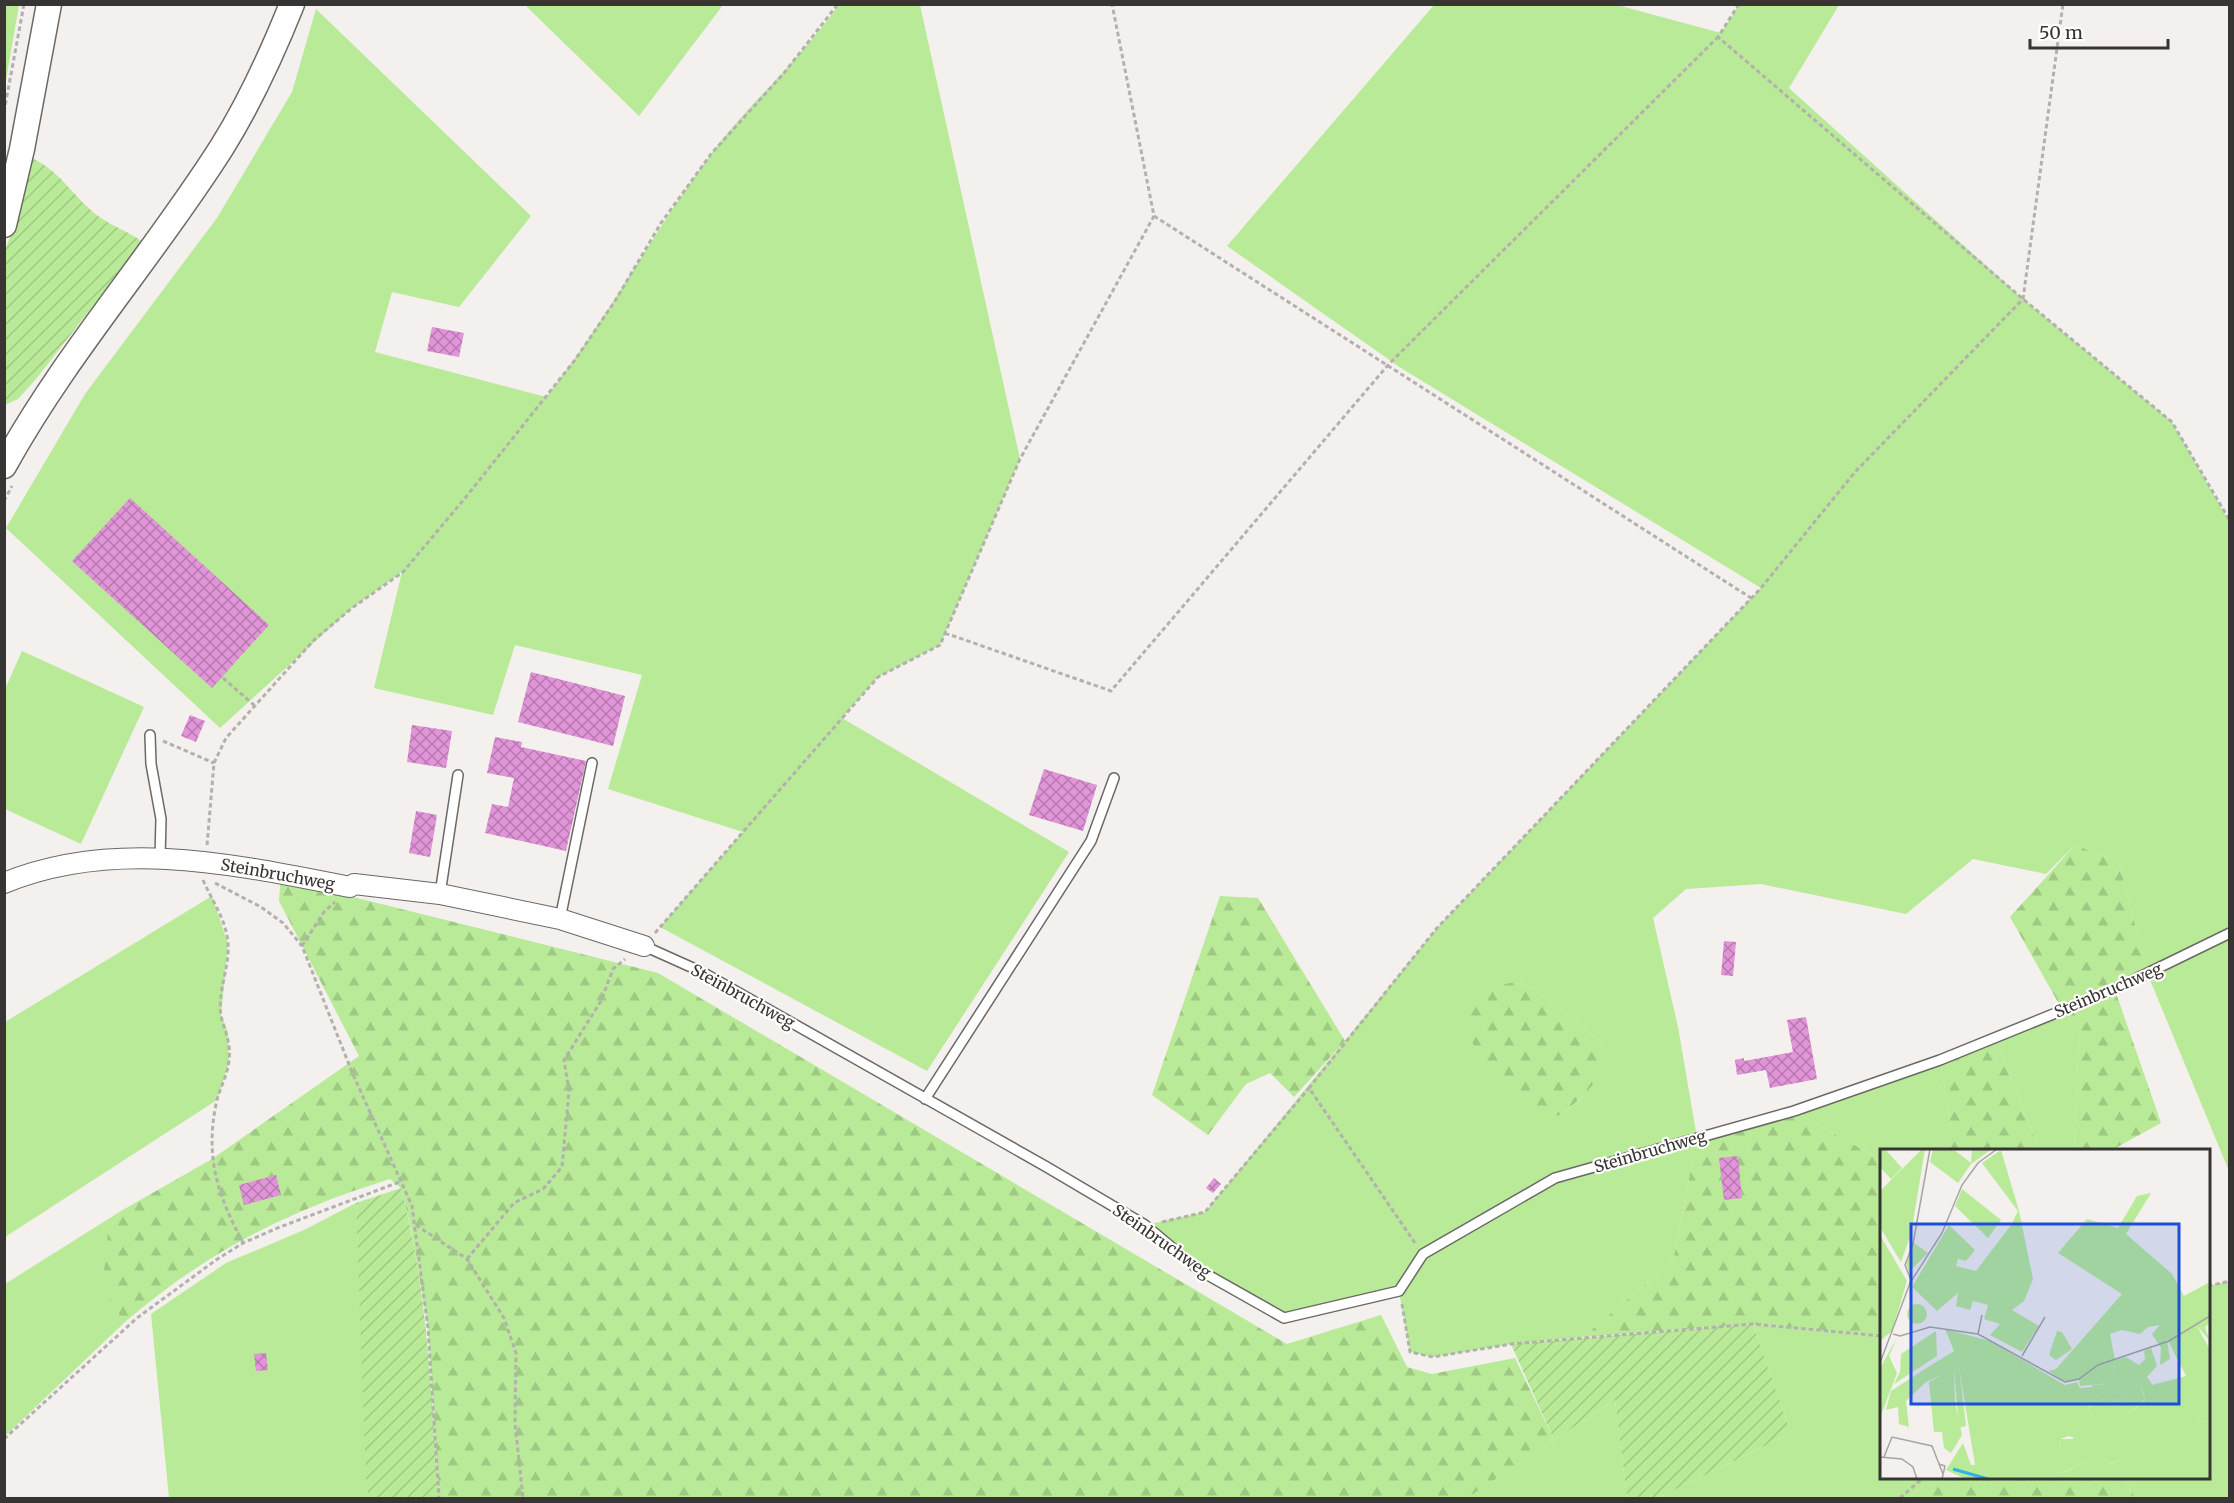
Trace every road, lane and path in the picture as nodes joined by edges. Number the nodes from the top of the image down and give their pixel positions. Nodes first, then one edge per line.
1 (24, 4) edge
2 (49, 4) edge
3 (292, 4) edge
4 (838, 4) edge
5 (1112, 4) edge
6 (1738, 4) edge
7 (2063, 4) edge
8 (1718, 37) junction
9 (4, 112) edge
10 (1154, 216) junction
11 (4, 225) edge
12 (2023, 298) junction
13 (1388, 365) junction
14 (13, 431) edge
15 (4, 466) edge
16 (2229, 520) edge
17 (1751, 598) junction
18 (945, 633) junction
19 (223, 678) dead end
20 (254, 705) junction
21 (150, 735) joint
22 (214, 763) junction
23 (592, 763) dead end
24 (458, 775) dead end
25 (1114, 778) dead end
26 (160, 858) junction
27 (205, 862) junction
28 (4, 883) edge
29 (354, 884) junction
30 (440, 894) junction
31 (560, 919) junction
32 (2229, 933) edge
33 (302, 946) junction
34 (644, 946) junction
35 (1309, 1088) junction
36 (925, 1099) junction
37 (402, 1180) junction
38 (416, 1225) junction
39 (1145, 1226) junction
40 (243, 1243) junction
41 (1423, 1254) junction
42 (467, 1259) junction
43 (2229, 1281) edge
44 (2210, 1286) edge
45 (1399, 1291) junction
46 (1880, 1336) edge
47 (4, 1439) edge
48 (1922, 1479) edge
49 (439, 1498) edge
50 (523, 1498) edge
51 (1900, 1498) edge

1 - 9 path
2 - 11 street
3 - 14 street
4 - 20 path
5 - 10 path
6 - 8 path
7 - 12 path
8 - 12 path
8 - 13 path
10 - 13 path
10 - 18 path
12 - 16 path
12 - 17 path
13 - 17 path
13 - 18 path
14 - 15 street
17 - 35 path
18 - 34 path
19 - 20 path
20 - 22 path
21 - 22 path
21 - 26 lane
22 - 27 path
23 - 31 lane
24 - 30 lane
25 - 36 lane
26 - 27 street, Steinbruchweg
26 - 28 street, Steinbruchweg
27 - 29 street, Steinbruchweg
29 - 30 street, Steinbruchweg
29 - 33 path
30 - 31 street, Steinbruchweg
31 - 34 street, Steinbruchweg
32 - 41 lane, Steinbruchweg
33 - 37 path
33 - 40 path
34 - 36 lane, Steinbruchweg
34 - 42 path
35 - 39 path
35 - 41 path
36 - 39 lane, Steinbruchweg
37 - 38 path
37 - 40 path
38 - 42 path
38 - 49 path
39 - 45 lane, Steinbruchweg
40 - 47 path
41 - 45 lane, Steinbruchweg
42 - 50 path
43 - 44 path
45 - 46 path
48 - 51 path

